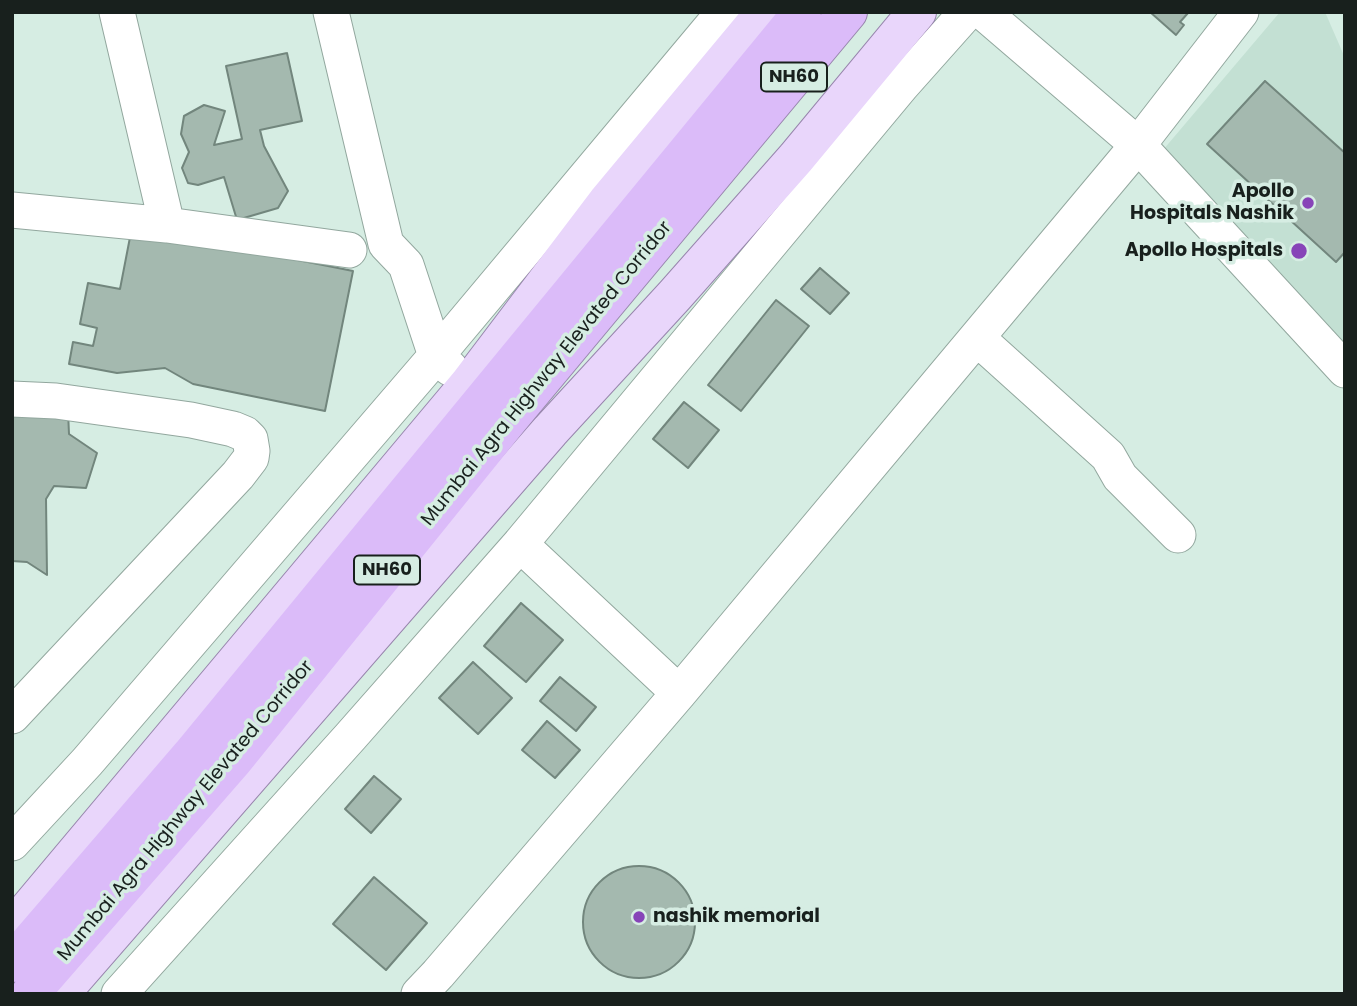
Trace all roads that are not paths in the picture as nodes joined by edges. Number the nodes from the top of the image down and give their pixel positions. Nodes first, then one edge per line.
1 (117, 12) edge
2 (331, 12) edge
3 (355, 12) edge
4 (724, 12) edge
5 (765, 12) edge
6 (802, 12) edge
7 (848, 12) edge
8 (917, 12) edge
9 (967, 12) edge
10 (983, 12) edge
11 (1241, 12) edge
12 (724, 132) junction
13 (1138, 145) junction
14 (12, 210) edge
15 (167, 225) junction
16 (349, 250) dead end
17 (405, 265) junction
18 (977, 338) junction
19 (436, 356) junction
20 (1345, 370) edge
21 (469, 383) junction
22 (12, 399) edge
23 (1178, 535) dead end
24 (520, 544) junction
25 (679, 693) junction
26 (12, 716) edge
27 (12, 843) edge
28 (12, 929) edge
29 (12, 963) edge
30 (438, 987) edge
31 (30, 994) edge
32 (60, 994) edge
33 (119, 994) edge

1 - 15 street
2 - 17 street
3 - 17 street
4 - 19 street
5 - 21 main road
6 - 12 highway, Mumbai Agra Highway Elevated Corridor / NH60
7 - 12 highway, Mumbai Agra Highway Elevated Corridor / NH60
8 - 32 main road
9 - 24 street
10 - 13 street
11 - 13 street
12 - 29 highway, Mumbai Agra Highway Elevated Corridor / NH60
12 - 31 highway, Mumbai Agra Highway Elevated Corridor / NH60
13 - 18 street
13 - 20 street
14 - 15 street
15 - 16 street
17 - 19 street
18 - 23 street
18 - 25 street
19 - 21 street
19 - 27 street
21 - 28 main road
22 - 26 street
24 - 25 street
24 - 33 street
25 - 30 street

